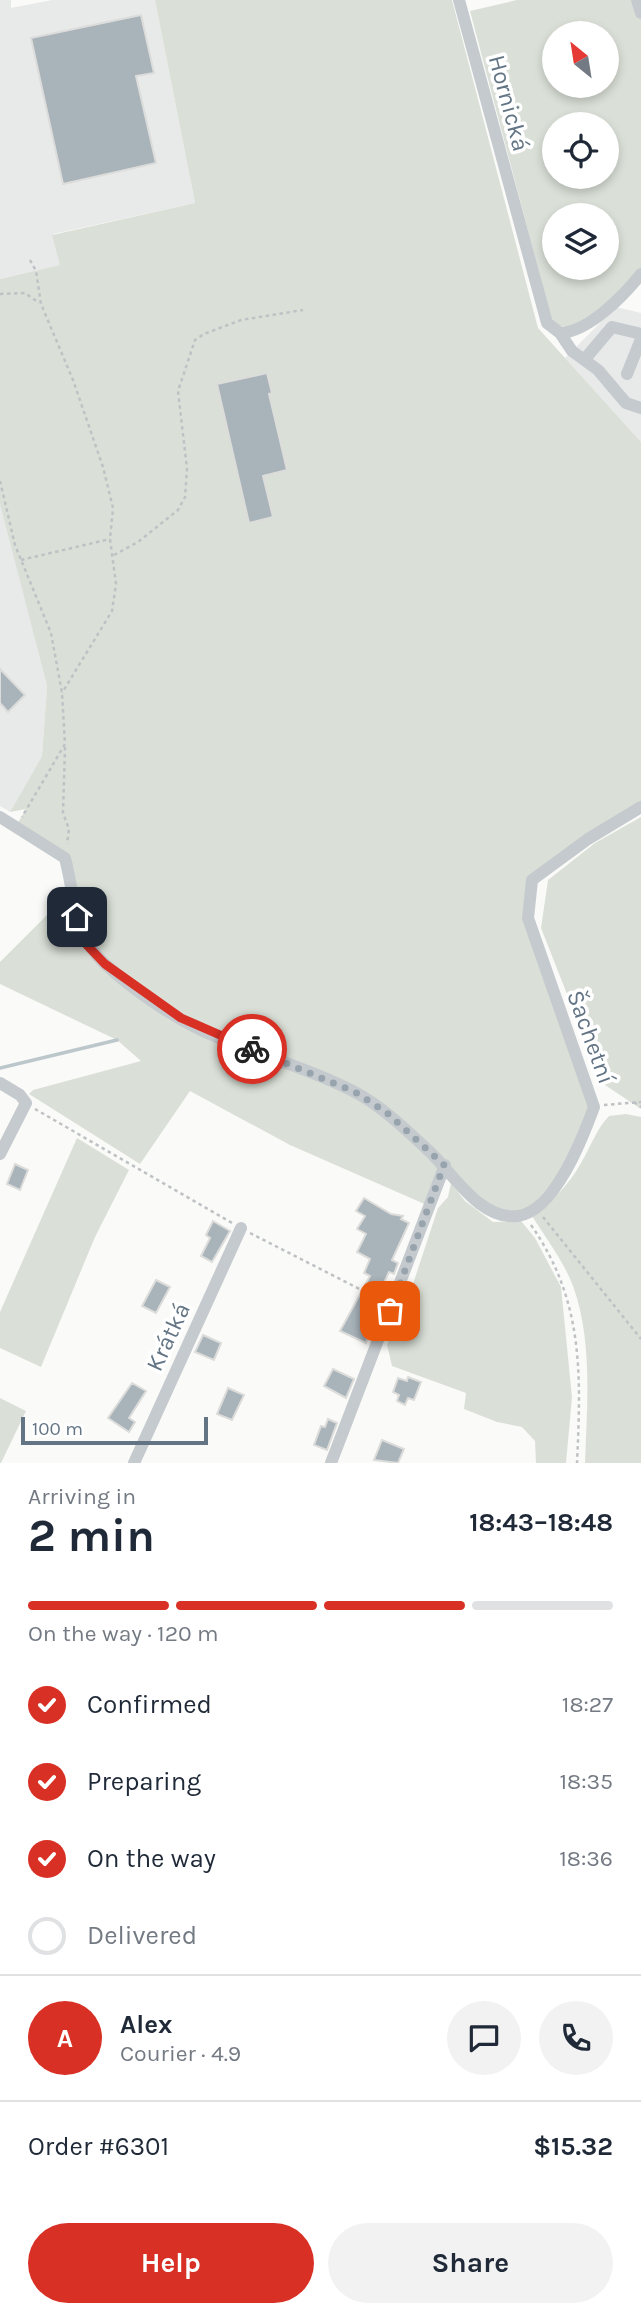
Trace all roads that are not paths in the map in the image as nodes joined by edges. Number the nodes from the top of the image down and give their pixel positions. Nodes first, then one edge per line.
1 (459, 0) edge
2 (637, 0) edge
3 (641, 13) edge
4 (638, 282) edge
5 (560, 333) junction
6 (641, 337) edge
7 (584, 360) junction
8 (627, 374) dead end
9 (641, 408) edge
10 (641, 807) edge
11 (0, 817) edge
12 (0, 1083) edge
13 (0, 1154) edge
14 (444, 1165) junction
15 (241, 1228) road end
16 (134, 1463) edge
17 (331, 1463) edge

1 - 5 street, Hornická
2 - 3 street
4 - 5 street
5 - 7 street, Hornická
6 - 7 street
6 - 8 street
7 - 9 street, Hornická
10 - 14 street, Šachetní
11 - 14 street
12 - 13 street
14 - 17 street
15 - 16 street, Krátká

